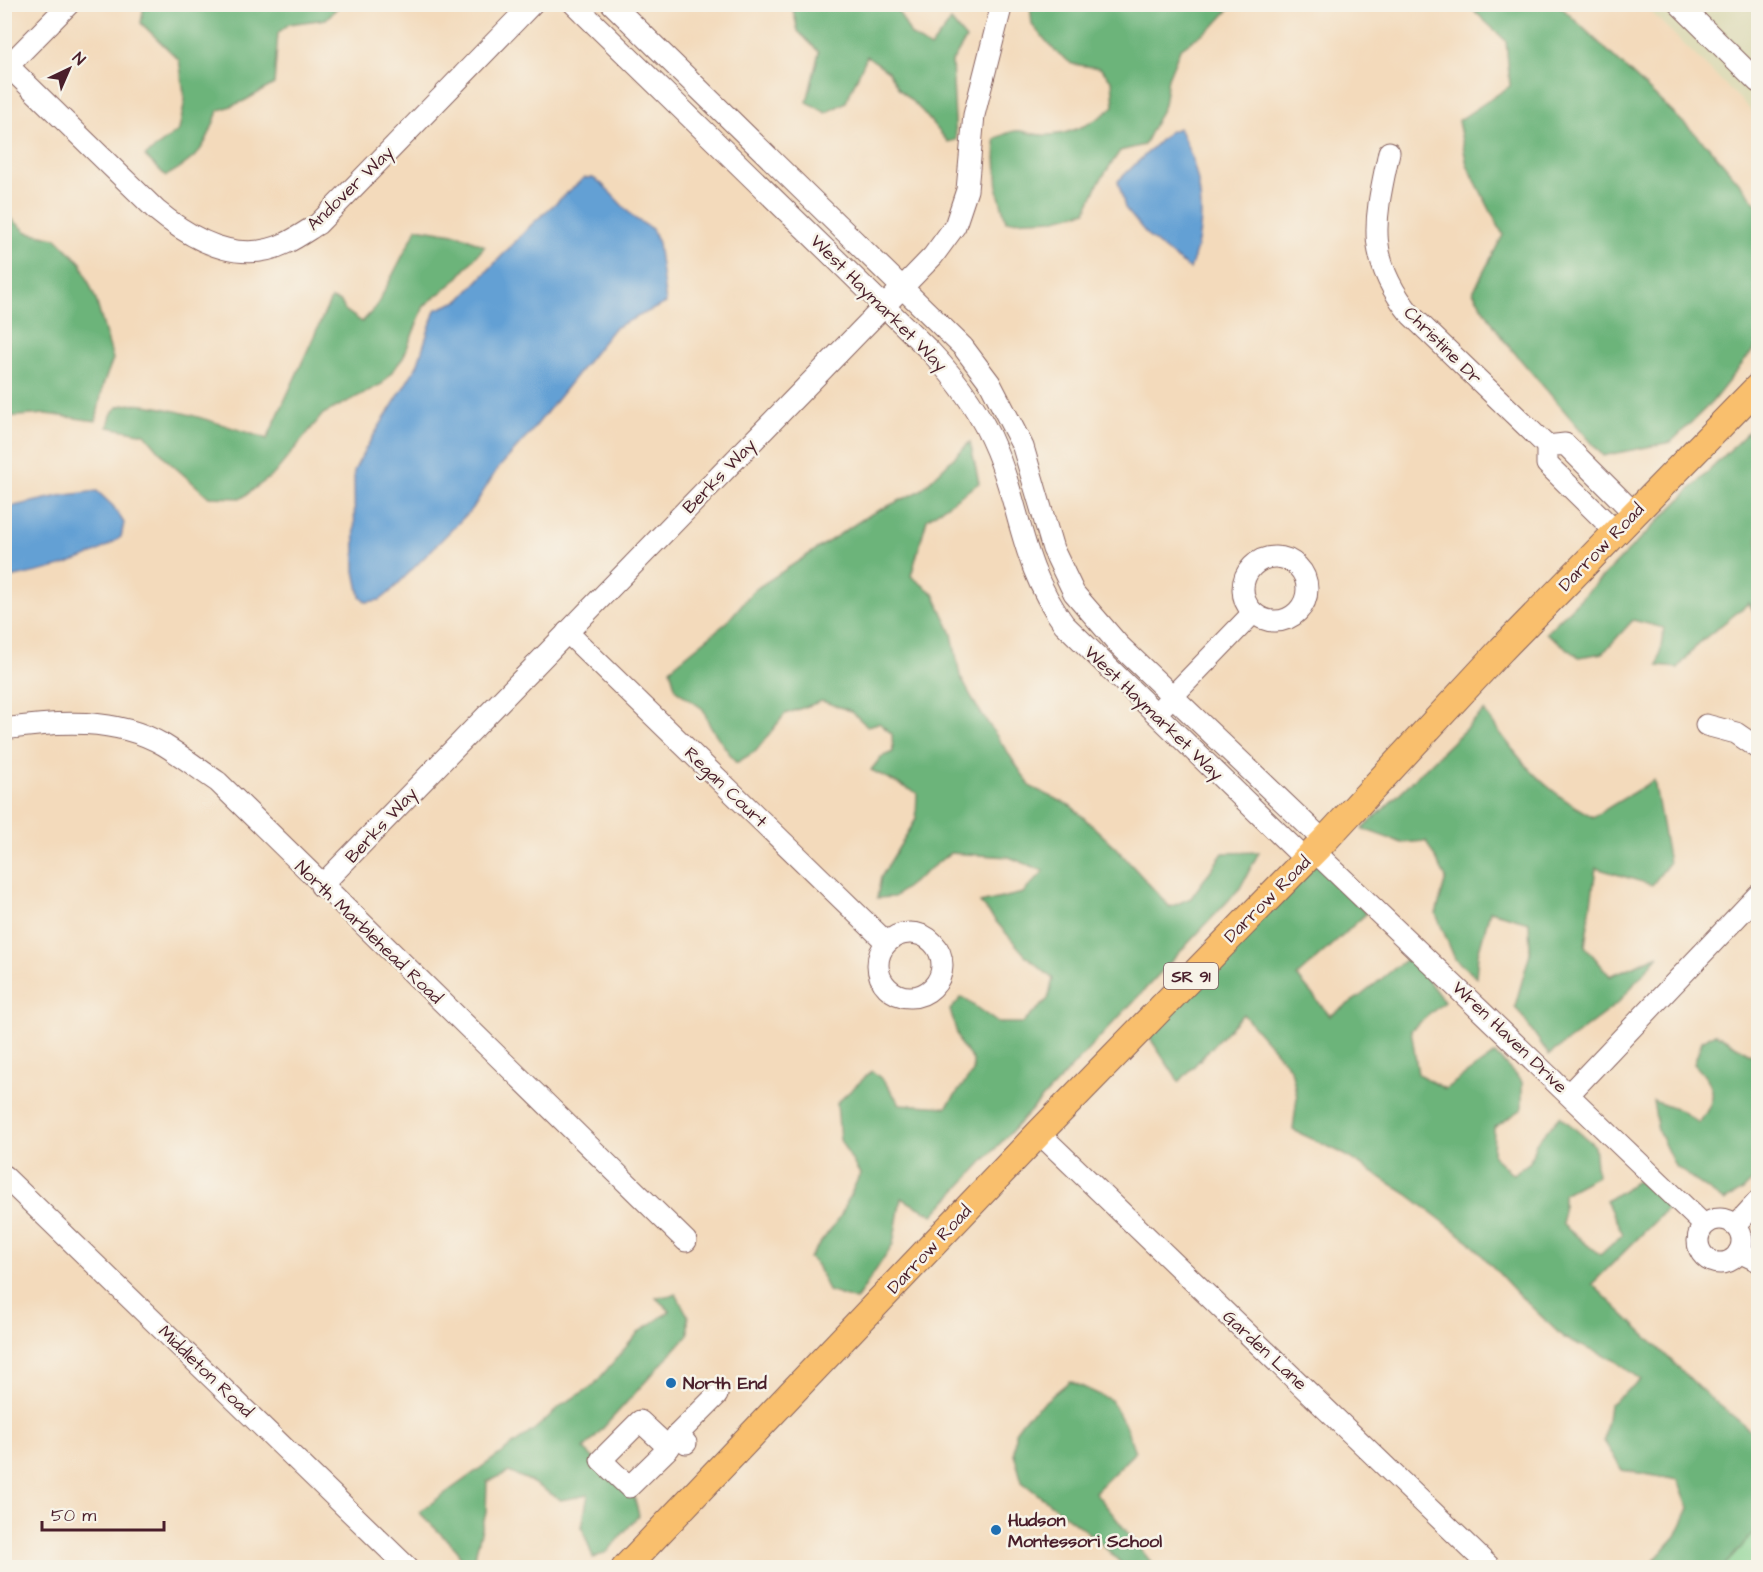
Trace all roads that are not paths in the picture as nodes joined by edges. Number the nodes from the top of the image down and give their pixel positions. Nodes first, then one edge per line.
1 (69, 4) edge
2 (532, 4) edge
3 (574, 4) edge
4 (612, 4) edge
5 (1002, 4) edge
6 (1679, 4) edge
7 (6, 66) edge
8 (1758, 82) edge
9 (1389, 152) dead end
10 (902, 287) junction
11 (883, 307) junction
12 (1758, 387) edge
13 (1547, 446) junction
14 (1634, 513) junction
15 (1616, 532) junction
16 (1253, 613) dead end
17 (567, 632) junction
18 (1172, 697) junction
19 (1155, 715) junction
20 (1706, 725) dead end
21 (4, 729) edge
22 (1758, 748) edge
23 (1315, 851) junction
24 (321, 886) junction
25 (1758, 895) edge
26 (886, 942) dead end
27 (1569, 1094) junction
28 (1039, 1133) junction
29 (4, 1176) edge
30 (1758, 1201) edge
31 (1736, 1224) junction
32 (1704, 1225) junction
33 (686, 1241) dead end
34 (1739, 1252) junction
35 (1758, 1262) edge
36 (717, 1395) dead end
37 (677, 1442) dead end
38 (408, 1568) edge
39 (625, 1568) edge
40 (1491, 1568) edge

1 - 7 street
2 - 7 street, Andover Way
3 - 11 street, West Haymarket Way
4 - 10 street, West Haymarket Way
5 - 10 street, Berks Way
6 - 8 street
9 - 13 street, Christine Dr
10 - 11 street, Berks Way
10 - 18 street, West Haymarket Way
11 - 17 street, Berks Way
11 - 19 street, West Haymarket Way
12 - 14 main road, Darrow Road / SR 91
13 - 14 street
13 - 15 street, Christine Dr
14 - 15 main road, Darrow Road / SR 91
15 - 23 main road, Darrow Road / SR 91
16 - 18 street
17 - 24 street, Berks Way
17 - 26 street, Regan Court
18 - 19 street
18 - 23 street, West Haymarket Way
19 - 23 street, West Haymarket Way
20 - 22 street
21 - 24 street, North Marblehead Road
23 - 27 street, Wren Haven Drive
23 - 28 main road, Darrow Road / SR 91
24 - 33 street, North Marblehead Road
25 - 27 street
27 - 32 street, Wren Haven Drive
28 - 39 main road, Darrow Road / SR 91
28 - 40 street, Garden Lane
29 - 38 street, Middleton Road
30 - 31 street
31 - 32 street
31 - 34 street
32 - 34 street
34 - 35 street
36 - 37 street

